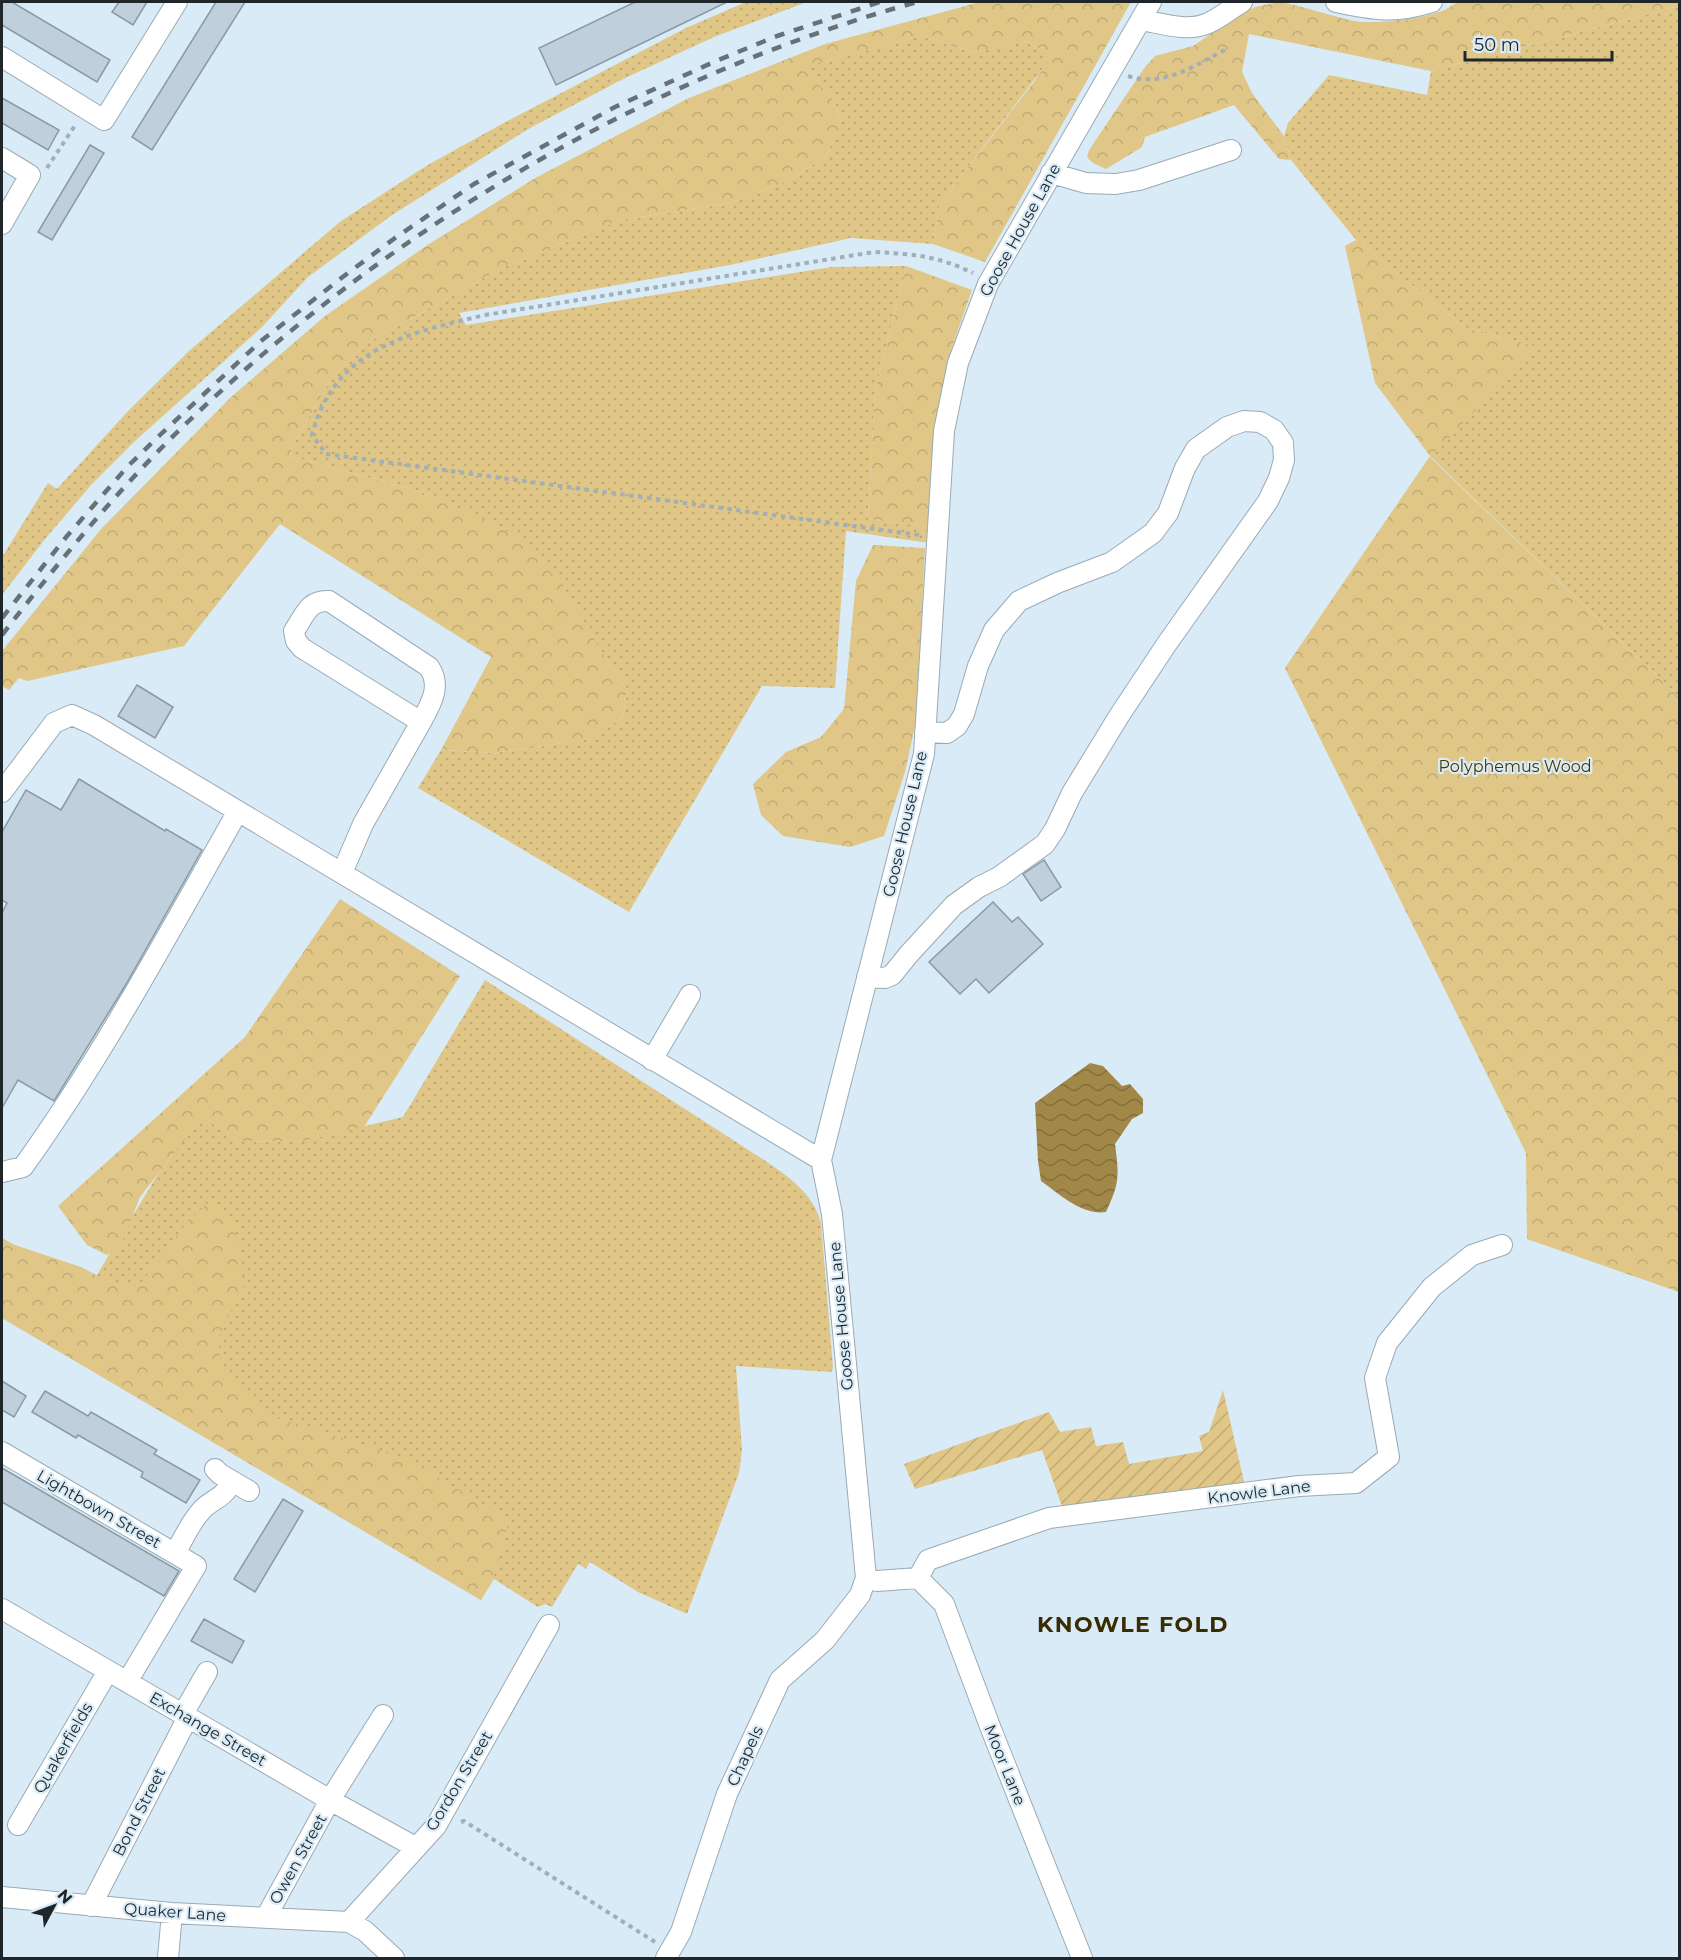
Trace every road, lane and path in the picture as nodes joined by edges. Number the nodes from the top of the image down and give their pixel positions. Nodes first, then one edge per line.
1 (177, 2) edge
2 (1151, 2) edge
3 (1242, 2) edge
4 (1336, 2) edge
5 (1432, 2) edge
6 (1141, 20) junction
7 (1227, 49) dead end
8 (2, 57) edge
9 (1113, 71) junction
10 (86, 109) junction
11 (1231, 150) dead end
12 (2, 158) edge
13 (1051, 173) junction
14 (30, 175) junction
15 (2, 224) edge
16 (990, 281) junction
17 (937, 538) junction
18 (421, 722) junction
19 (925, 732) junction
20 (2, 792) edge
21 (238, 811) junction
22 (342, 873) junction
23 (867, 977) junction
24 (690, 995) dead end
25 (652, 1060) junction
26 (821, 1160) junction
27 (2, 1172) edge
28 (1502, 1245) dead end
29 (2, 1452) edge
30 (215, 1469) dead end
31 (175, 1553) junction
32 (866, 1578) junction
33 (918, 1578) junction
34 (2, 1609) edge
35 (549, 1625) dead end
36 (108, 1671) junction
37 (207, 1672) dead end
38 (127, 1682) junction
39 (383, 1715) dead end
40 (185, 1716) junction
41 (330, 1800) junction
42 (18, 1825) dead end
43 (436, 1826) junction
44 (415, 1847) junction
45 (2, 1897) edge
46 (91, 1906) junction
47 (172, 1913) junction
48 (266, 1917) junction
49 (349, 1923) junction
50 (668, 1955) edge
51 (168, 1959) edge
52 (394, 1959) edge
53 (1082, 1959) edge

1 - 10 street
2 - 6 street, Goose House Lane
3 - 6 street
4 - 5 street
6 - 9 street, Goose House Lane
7 - 9 path
8 - 10 street
9 - 13 street, Goose House Lane
10 - 14 path
11 - 13 street
12 - 14 street
13 - 16 street, Goose House Lane
14 - 15 street
16 - 17 street, Goose House Lane
16 - 17 path
17 - 19 street, Goose House Lane
18 - 18 street
18 - 22 street
19 - 23 street, Goose House Lane
19 - 23 street
20 - 21 street
21 - 22 street
21 - 27 street
22 - 25 street
23 - 26 street, Goose House Lane
24 - 25 street
25 - 26 street
26 - 32 street, Goose House Lane
28 - 33 street, Knowle Lane
29 - 31 street, Lightbown Street
30 - 31 street
31 - 38 street, Lightbown Street
32 - 33 street
32 - 50 street, Chapels
33 - 53 street, Moor Lane
34 - 36 street, Exchange Street
35 - 43 street, Gordon Street
36 - 38 street, Exchange Street
36 - 42 street, Quakerfields
37 - 40 street, Bond Street
38 - 40 street, Exchange Street
39 - 41 street, Owen Street
40 - 41 street, Exchange Street
40 - 46 street, Bond Street
41 - 44 street, Exchange Street
41 - 48 street, Owen Street
43 - 44 street, Gordon Street
43 - 50 path
44 - 49 street, Gordon Street
45 - 46 street, Quaker Lane
46 - 47 street, Quaker Lane
47 - 48 street, Quaker Lane
47 - 51 street
48 - 49 street, Quaker Lane
49 - 52 street

